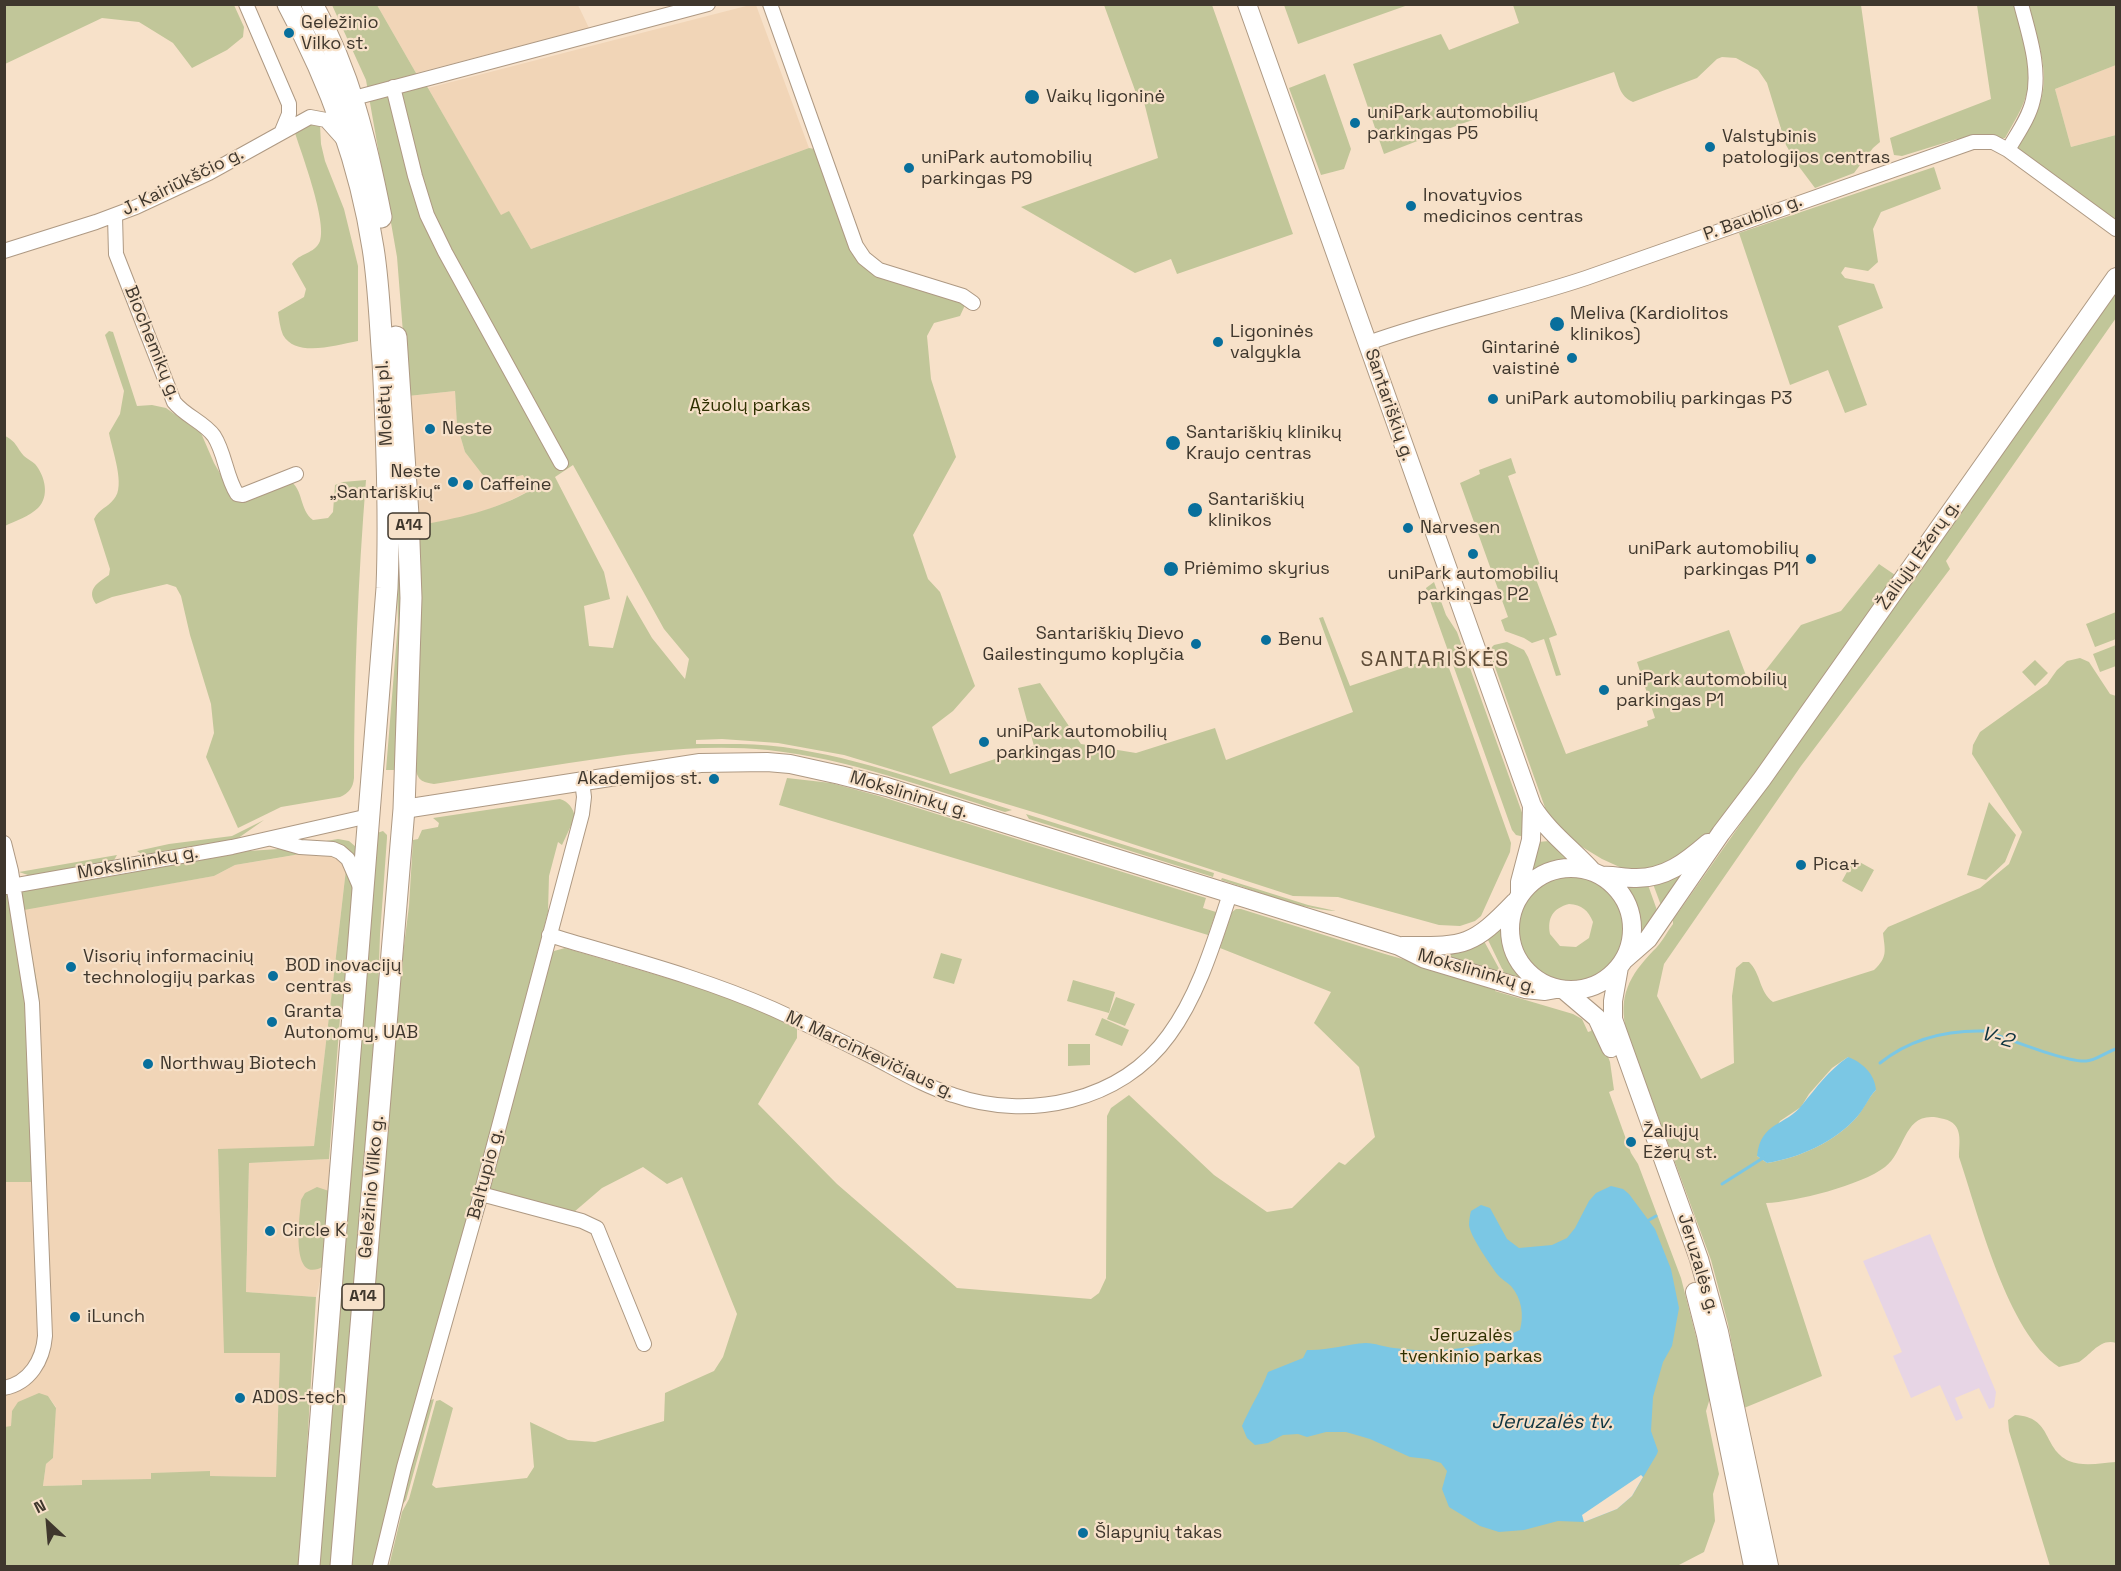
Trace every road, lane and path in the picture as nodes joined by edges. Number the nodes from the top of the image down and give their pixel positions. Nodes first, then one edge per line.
1 (246, 4) edge
2 (288, 4) edge
3 (312, 4) edge
4 (708, 4) edge
5 (770, 4) edge
6 (1247, 4) edge
7 (2021, 4) edge
8 (393, 87) junction
9 (354, 98) junction
10 (282, 131) junction
11 (348, 145) junction
12 (2007, 150) junction
13 (114, 216) junction
14 (2116, 229) edge
15 (4, 250) edge
16 (2116, 277) edge
17 (973, 303) dead end
18 (1368, 343) junction
19 (561, 463) dead end
20 (296, 474) dead end
21 (582, 781) junction
22 (1532, 806) junction
23 (404, 808) junction
24 (369, 816) junction
25 (1721, 832) junction
26 (270, 838) junction
27 (4, 843) edge
28 (1597, 873) junction
29 (9, 886) edge
30 (362, 893) junction
31 (1230, 894) junction
32 (1518, 898) junction
33 (549, 935) junction
34 (1399, 946) junction
35 (1621, 964) junction
36 (1560, 990) junction
37 (481, 1194) junction
38 (644, 1344) dead end
39 (4, 1388) edge
40 (309, 1566) edge
41 (341, 1566) edge
42 (380, 1566) edge
43 (1753, 1566) edge
44 (1769, 1566) edge

1 - 10 street
2 - 11 highway, Molėtų pl. / A14
3 - 9 highway, Molėtų pl. / A14
4 - 8 street
5 - 17 street
6 - 18 main road, Santariškių g.
7 - 12 street
8 - 9 street
8 - 19 street
9 - 23 highway, Molėtų pl. / A14
10 - 11 street, J. Kairiūkščio g.
10 - 13 street, J. Kairiūkščio g.
11 - 24 highway, Molėtų pl. / A14
12 - 14 street, P. Baublio g.
12 - 18 street, P. Baublio g.
13 - 15 street, J. Kairiūkščio g.
13 - 20 street, Biochemikų g.
16 - 25 main road, Žaliųjų Ežerų g.
18 - 22 main road, Santariškių g.
21 - 23 main road, Mokslininkų g.
21 - 31 main road, Mokslininkų g.
21 - 33 street, Baltupio g.
22 - 28 main road, Santariškių g.
22 - 32 main road, Santariškių g.
23 - 24 highway
23 - 41 highway, Geležinio Vilko g. / A14
24 - 26 street, Mokslininkų g.
24 - 30 highway, Geležinio Vilko g. / A14
25 - 28 main road, Žaliųjų Ežerų g.
25 - 35 main road, Žaliųjų Ežerų g.
26 - 29 street, Mokslininkų g.
26 - 30 street
27 - 29 street
28 - 32 main road
28 - 35 main road
29 - 39 street
30 - 40 highway, Geležinio Vilko g. / A14
31 - 33 street, M. Marcinkevičiaus g.
31 - 34 main road, Mokslininkų g.
32 - 34 main road, Mokslininkų g.
32 - 36 main road
33 - 37 street, Baltupio g.
34 - 36 main road, Mokslininkų g.
35 - 36 main road
35 - 44 main road, Jeruzalės g.
36 - 43 main road, Jeruzalės g.
37 - 38 street
37 - 42 street, Baltupio g.

